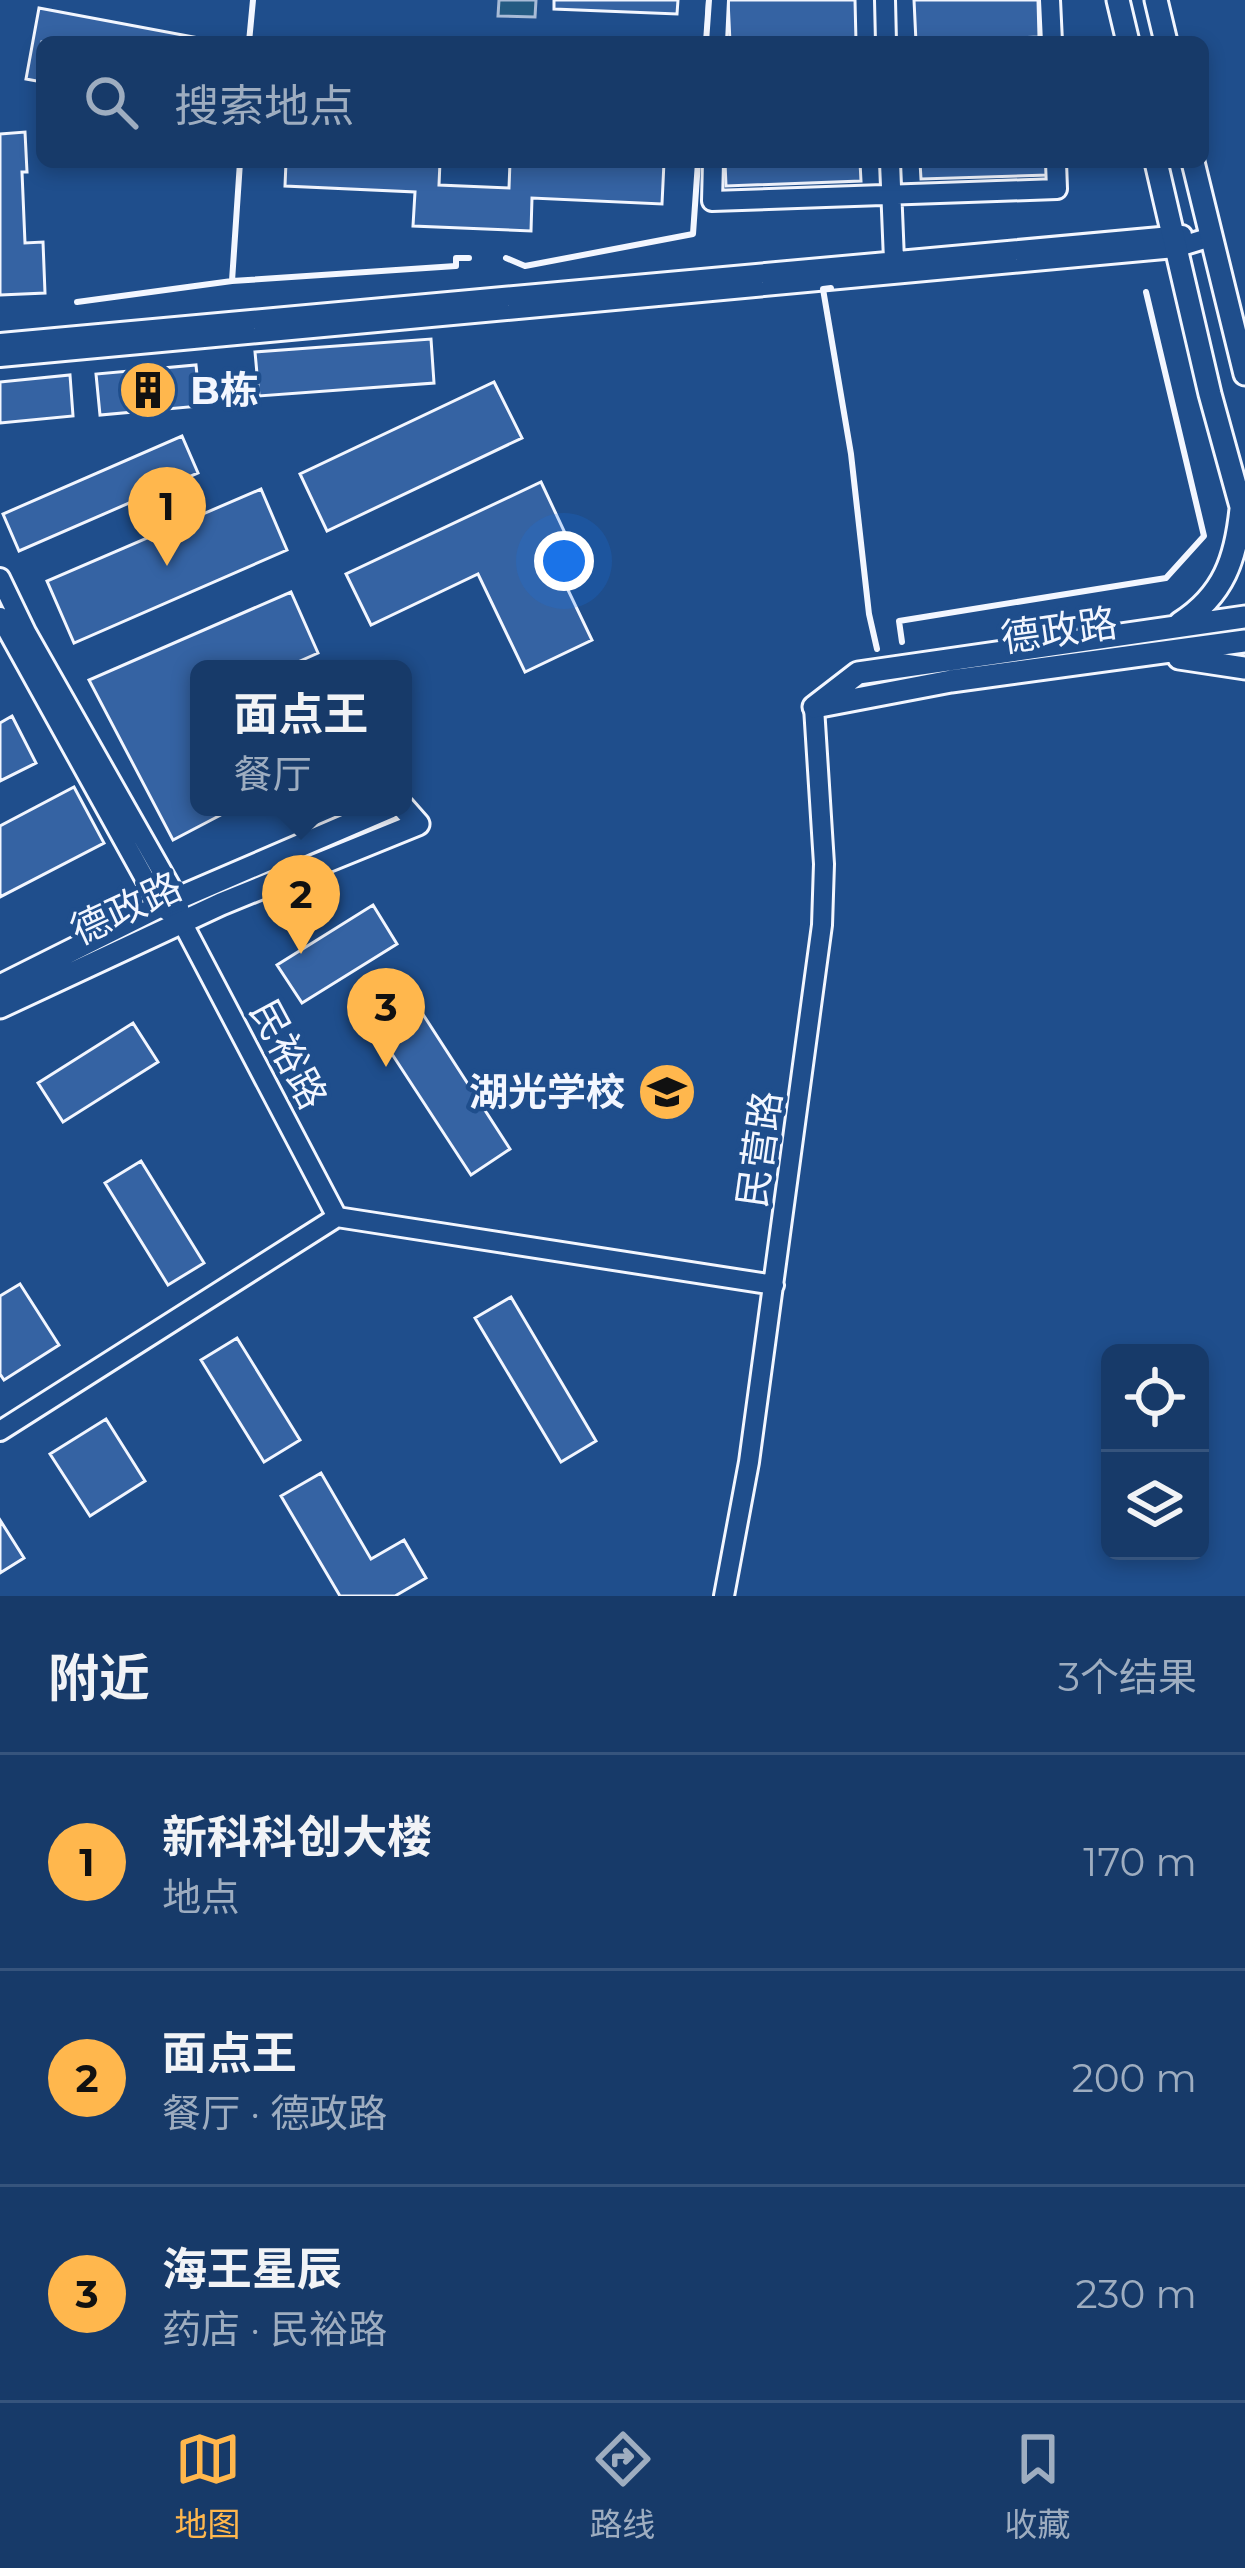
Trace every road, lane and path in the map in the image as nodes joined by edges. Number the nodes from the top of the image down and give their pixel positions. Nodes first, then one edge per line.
1 (718, 0) edge
2 (885, 0) edge
3 (1050, 0) edge
4 (1118, 0) edge
5 (1156, 0) edge
6 (716, 36) edge
7 (886, 36) edge
8 (1052, 36) edge
9 (1127, 36) edge
10 (1165, 36) edge
11 (713, 168) edge
12 (890, 168) edge
13 (1056, 168) edge
14 (1157, 168) edge
15 (1194, 168) edge
16 (891, 194) junction
17 (1211, 237) junction
18 (1174, 241) junction
19 (894, 260) junction
20 (0, 343) edge
21 (0, 357) edge
22 (1245, 374) edge
23 (1243, 514) edge
24 (0, 578) edge
25 (0, 617) edge
26 (1245, 617) edge
27 (1172, 629) junction
28 (1245, 640) edge
29 (1142, 654) junction
30 (1245, 668) edge
31 (814, 707) junction
32 (369, 816) edge
33 (411, 816) edge
34 (168, 902) junction
35 (182, 922) junction
36 (0, 986) edge
37 (0, 1007) edge
38 (337, 1217) junction
39 (774, 1285) junction
40 (0, 1431) edge
41 (724, 1596) edge

1 - 6 street
2 - 7 street
3 - 8 street
4 - 9 main road
5 - 10 main road
11 - 16 street
12 - 16 street
13 - 16 street
14 - 18 main road
15 - 17 main road
16 - 19 street
17 - 18 street
17 - 22 main road
18 - 19 street
18 - 21 street
18 - 23 main road
19 - 20 street
23 - 27 main road
24 - 34 street
25 - 34 street
26 - 27 main road, 德政路
27 - 31 main road, 德政路
28 - 29 main road, 德政路
29 - 30 main road
29 - 31 main road, 德政路
31 - 39 street, 民营路
32 - 34 main road, 德政路
33 - 35 main road, 德政路
34 - 35 street, 民裕路
34 - 36 main road, 德政路
35 - 37 main road, 德政路
35 - 38 street, 民裕路
38 - 39 street
38 - 40 street
39 - 41 street, 民营路

